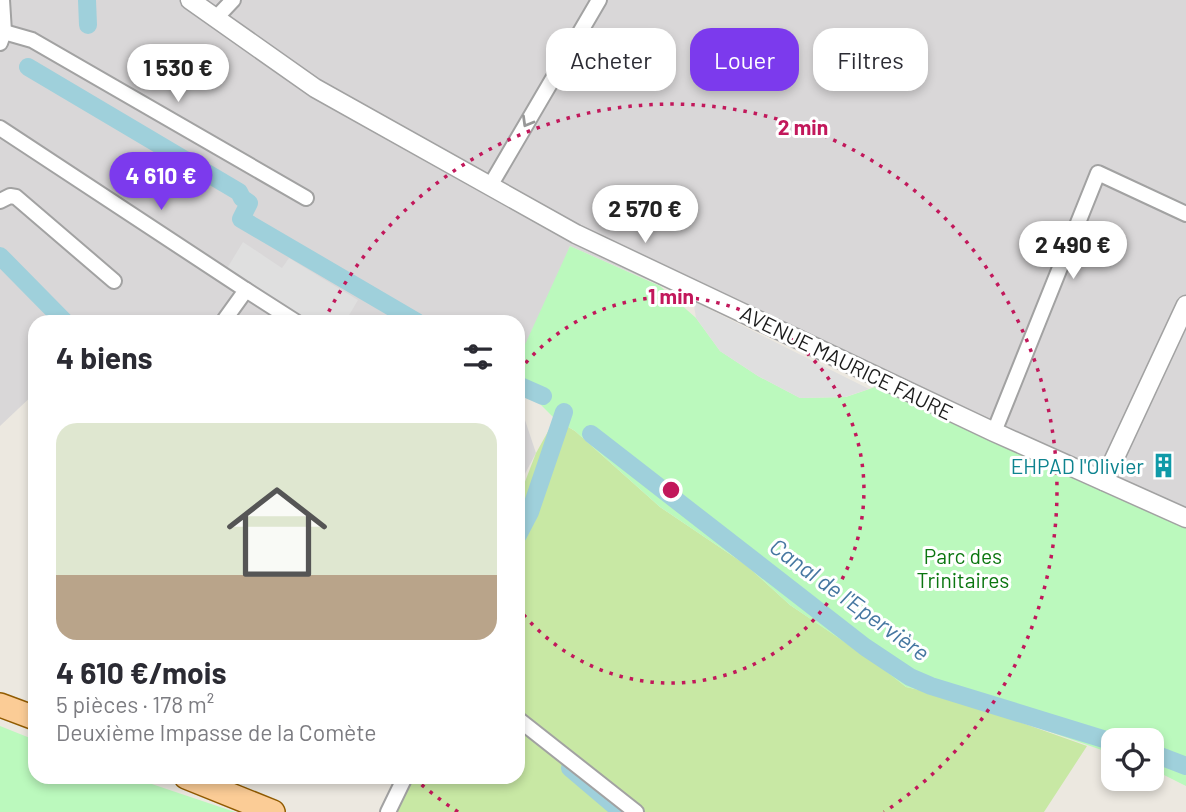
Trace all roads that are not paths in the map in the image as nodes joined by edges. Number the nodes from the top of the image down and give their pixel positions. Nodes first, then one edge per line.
1 (2, 0) edge
2 (190, 0) edge
3 (233, 0) edge
4 (599, 0) edge
5 (215, 19) junction
6 (2, 38) edge
7 (0, 128) edge
8 (490, 186) junction
9 (306, 198) dead end
10 (0, 201) edge
11 (1186, 214) edge
12 (114, 281) dead end
13 (246, 289) junction
14 (1186, 305) edge
15 (228, 315) edge
16 (285, 315) edge
17 (994, 432) junction
18 (1104, 481) junction
19 (1186, 518) edge
20 (0, 705) edge
21 (28, 715) edge
22 (525, 725) edge
23 (203, 784) edge
24 (402, 784) edge
25 (273, 812) edge
26 (388, 812) edge
27 (636, 812) edge

1 - 6 street
2 - 5 street, AVENUE MAURICE FAURE
3 - 5 street
4 -> 8 street
5 - 8 street, AVENUE MAURICE FAURE
6 - 9 street
7 - 13 street
8 - 17 street, AVENUE MAURICE FAURE
10 - 12 street
11 - 17 street
13 - 15 street
13 - 16 street
14 - 18 street
17 - 18 street, AVENUE MAURICE FAURE
18 - 19 street, AVENUE MAURICE FAURE
20 - 21 main road
22 - 27 street
23 - 25 main road
24 - 26 street

